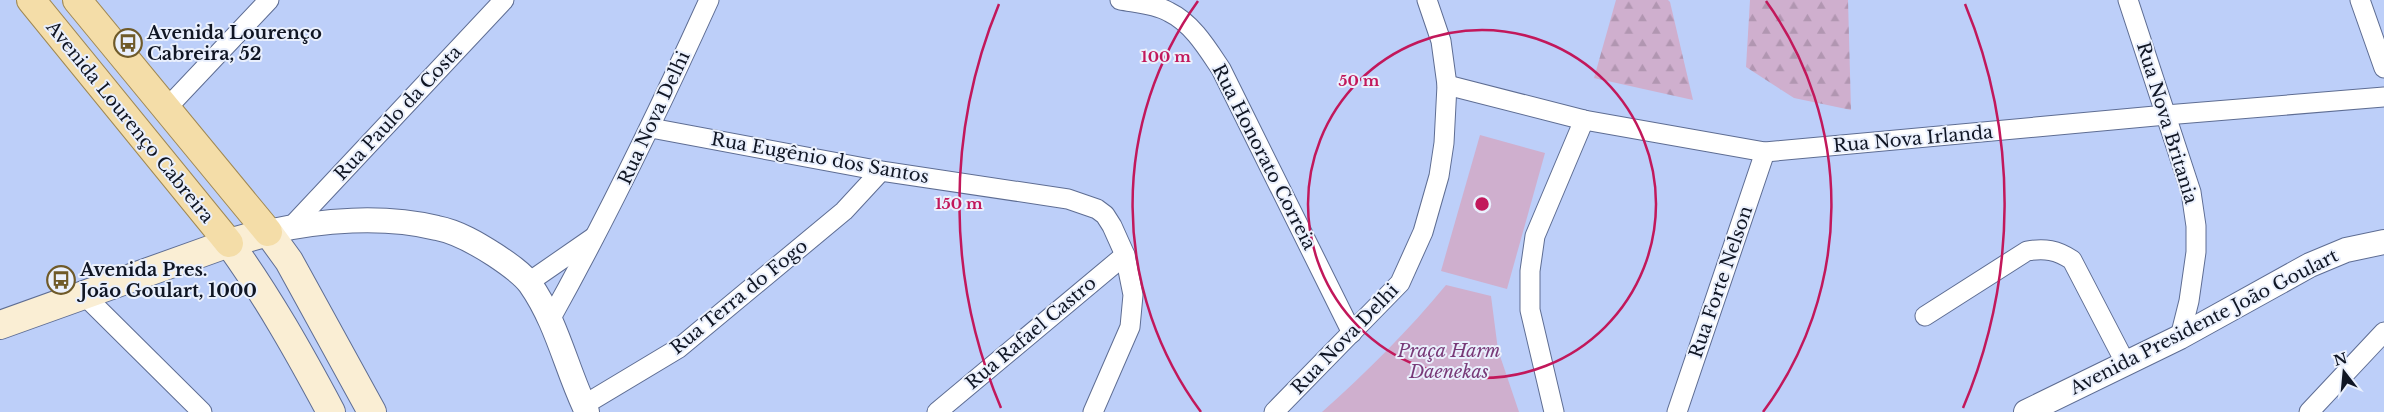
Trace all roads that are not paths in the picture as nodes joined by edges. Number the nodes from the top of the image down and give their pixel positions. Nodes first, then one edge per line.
1 (77, 0) edge
2 (269, 0) edge
3 (504, 0) edge
4 (709, 0) edge
5 (1120, 0) edge
6 (1426, 0) edge
7 (2128, 0) edge
8 (2360, 0) edge
9 (33, 1) edge
10 (2384, 68) edge
11 (1447, 85) junction
12 (2384, 97) edge
13 (165, 110) junction
14 (2166, 115) junction
15 (1584, 120) junction
16 (651, 128) junction
17 (1765, 152) junction
18 (881, 171) junction
19 (279, 229) junction
20 (598, 235) junction
21 (2384, 242) edge
22 (229, 243) junction
23 (1125, 255) junction
24 (529, 282) junction
25 (85, 296) junction
26 (1925, 316) dead end
27 (551, 318) junction
28 (0, 325) edge
29 (2384, 332) edge
30 (1352, 333) junction
31 (2180, 337) junction
32 (2126, 362) junction
33 (585, 408) edge
34 (202, 412) edge
35 (331, 412) edge
36 (372, 412) edge
37 (937, 412) edge
38 (1093, 412) edge
39 (1274, 412) edge
40 (1554, 412) edge
41 (1677, 412) edge
42 (2026, 412) edge
43 (2309, 412) edge

1 - 13 main road, Avenida Lourenço Cabreira
2 - 13 street
3 - 19 street, Rua Paulo da Costa
4 - 16 street, Rua Nova Delhi
5 - 30 street, Rua Honorato Correia
6 - 11 street, Rua Nova Delhi
7 - 14 street, Rua Nova Britania
8 - 10 street
9 - 22 main road, Avenida Lourenço Cabreira
11 - 15 street, Rua Nova Irlanda
11 - 30 street, Rua Nova Delhi
12 - 14 street, Rua Nova Irlanda
13 - 19 main road, Avenida Lourenço Cabreira
14 - 17 street, Rua Nova Irlanda
14 - 31 street, Rua Nova Britania
15 - 17 street, Rua Nova Irlanda
15 - 40 street
16 - 18 street, Rua Eugênio dos Santos
16 - 20 street, Rua Nova Delhi
17 - 41 street, Rua Forte Nelson
18 - 23 street, Rua Eugênio dos Santos
18 - 33 street, Rua Terra do Fogo
19 - 22 main road
19 - 24 street
19 - 36 main road
20 - 24 street, Rua Nova Delhi
20 - 27 street, Rua Nova Delhi
21 - 31 street, Avenida Presidente João Goulart
22 - 25 main road
22 - 35 main road
23 - 37 street, Rua Rafael Castro
23 - 38 street, Rua Eugênio dos Santos
24 - 27 street
25 - 28 main road
25 - 34 street
26 - 32 street
27 - 33 street
29 - 43 street
30 - 39 street, Rua Nova Delhi
31 - 32 street, Avenida Presidente João Goulart
32 - 42 street, Avenida Presidente João Goulart

